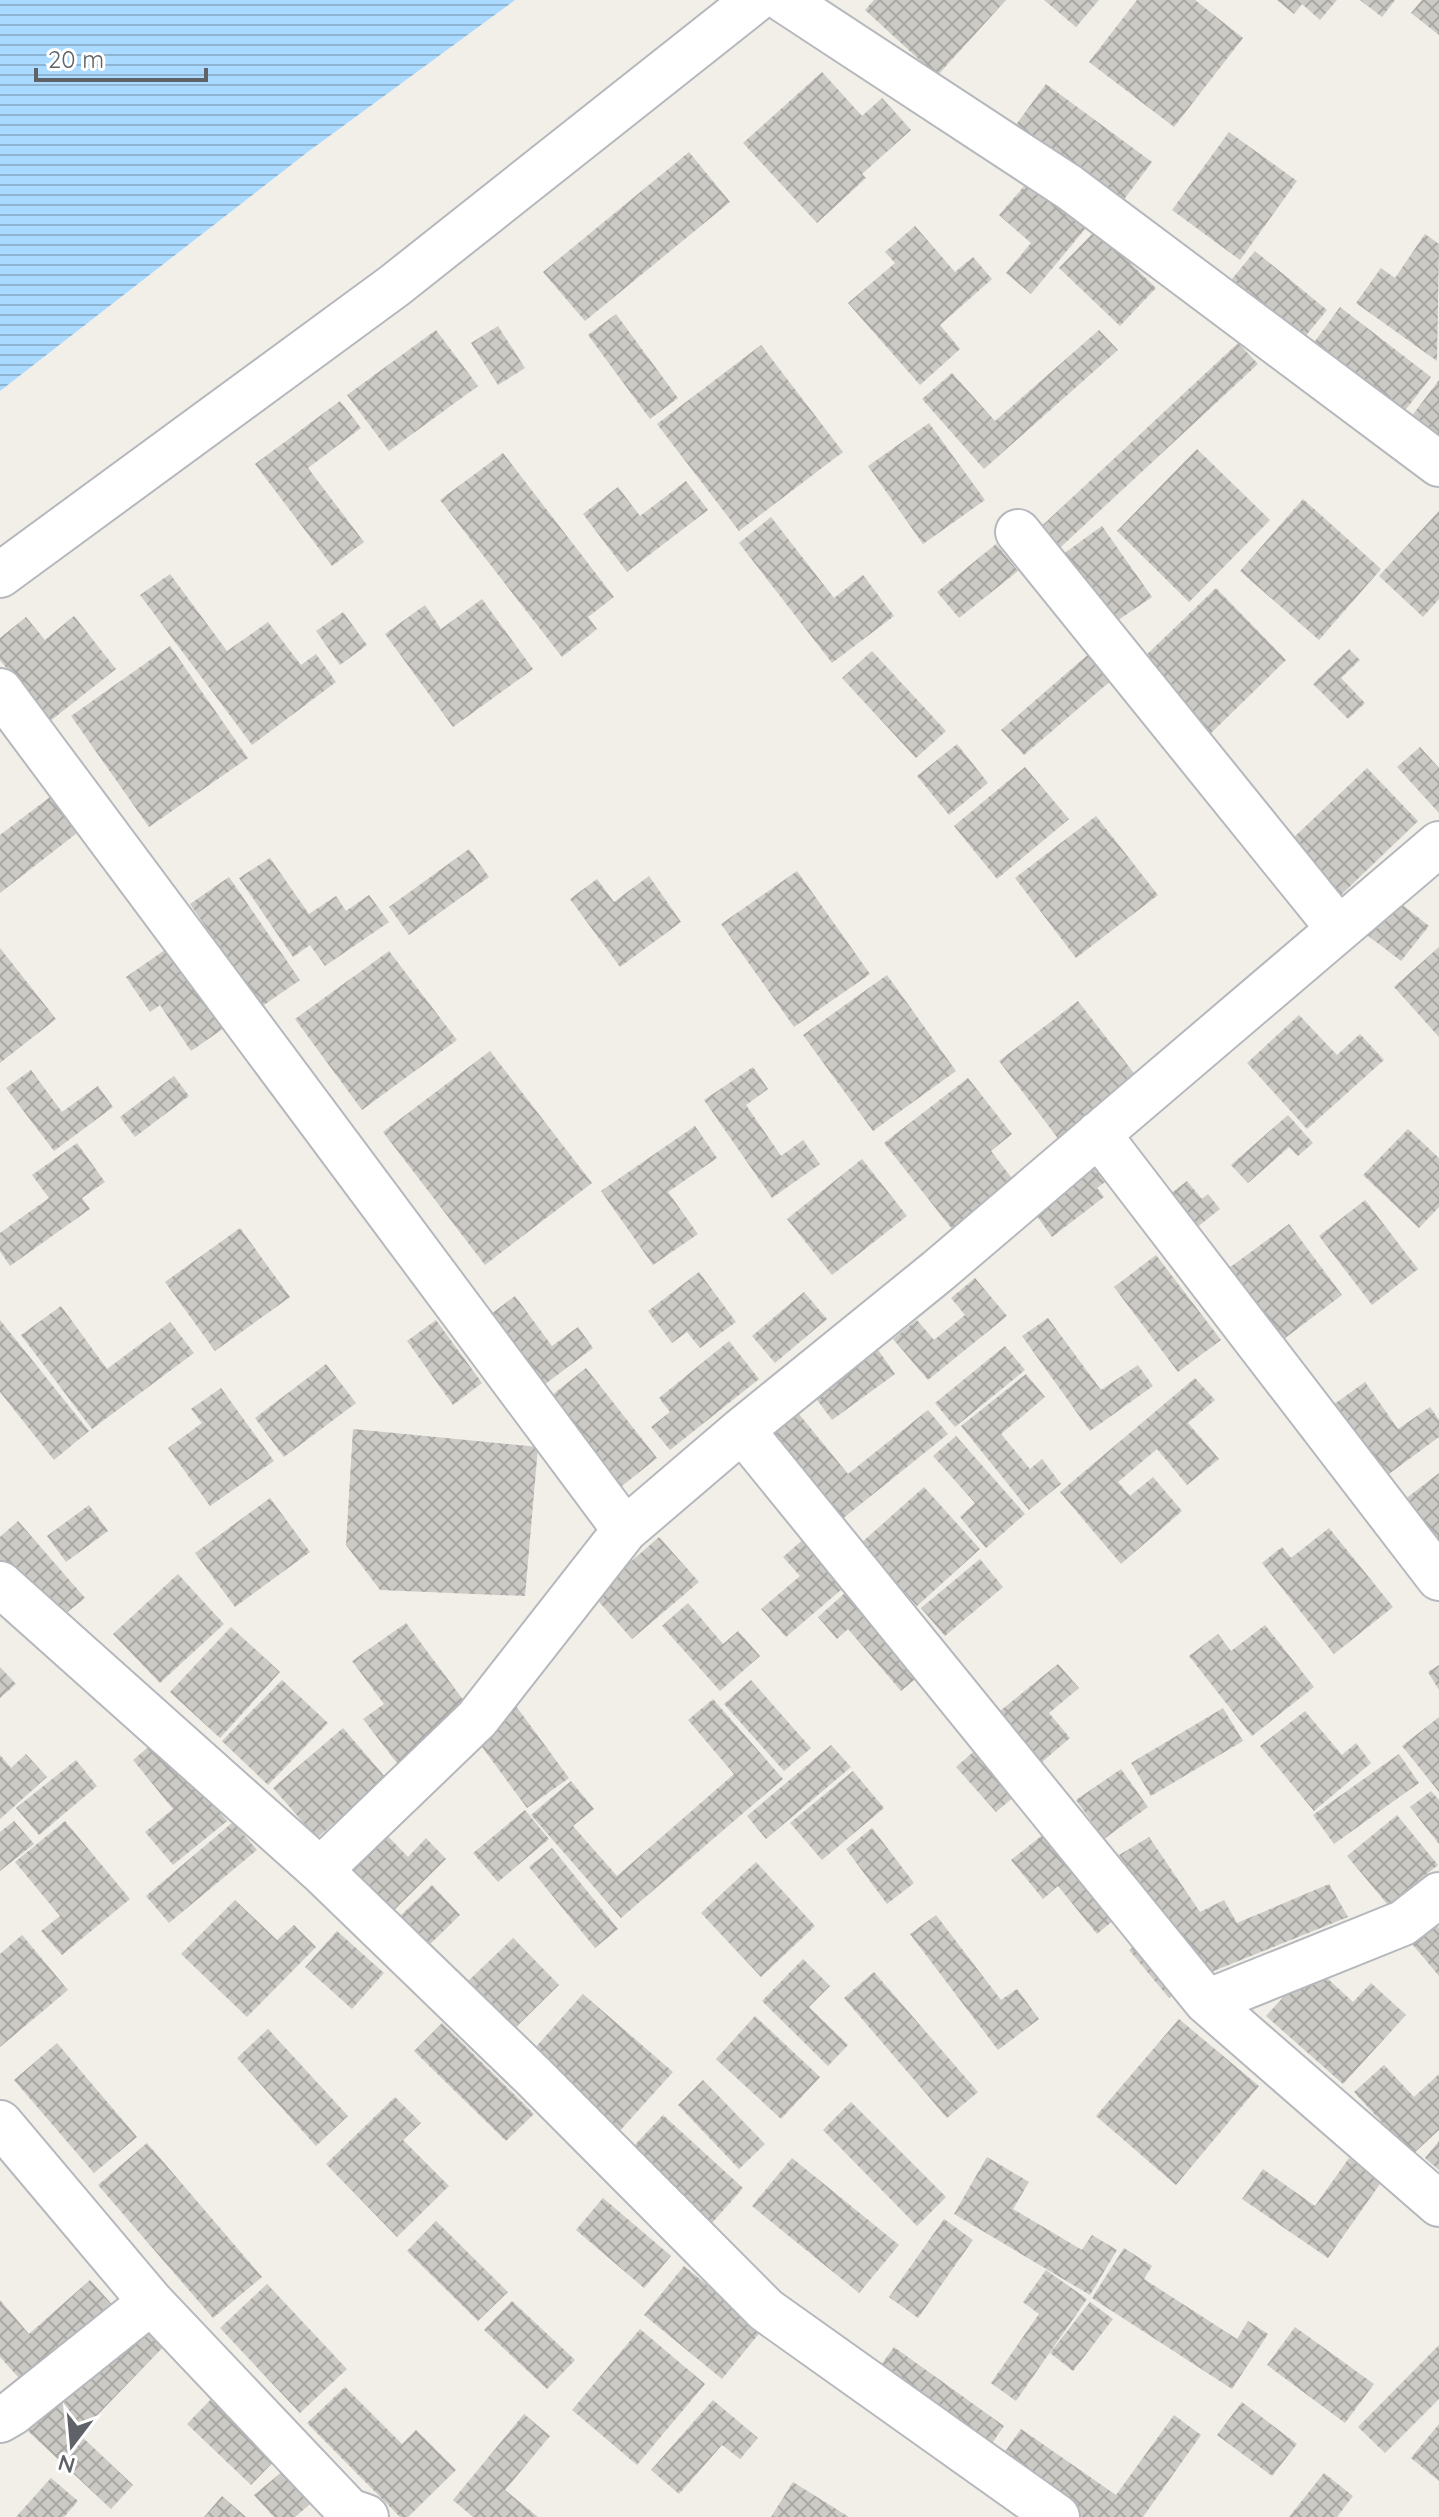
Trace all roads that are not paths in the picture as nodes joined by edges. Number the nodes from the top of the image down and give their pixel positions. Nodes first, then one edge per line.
1 (755, 0) edge
2 (784, 0) edge
3 (1439, 464) edge
4 (1018, 532) dead end
5 (0, 575) edge
6 (0, 691) edge
7 (1439, 844) edge
8 (1339, 929) junction
9 (1098, 1134) junction
10 (742, 1430) junction
11 (625, 1530) junction
12 (1439, 1578) edge
13 (0, 1584) edge
14 (320, 1870) junction
15 (1439, 1895) edge
16 (1207, 2002) junction
17 (0, 2123) edge
18 (1439, 2204) edge
19 (151, 2302) junction
20 (0, 2420) edge
21 (366, 2517) edge
22 (1057, 2517) edge

1 - 5 street
2 - 3 street
4 - 8 street
6 - 11 street
7 - 8 street
8 - 9 street
9 - 10 street
9 - 12 street
10 - 11 street
10 - 16 street
11 - 14 street
13 - 14 street
14 - 22 street
15 - 16 street
16 - 18 street
17 - 19 street
19 - 20 street
19 - 21 street

